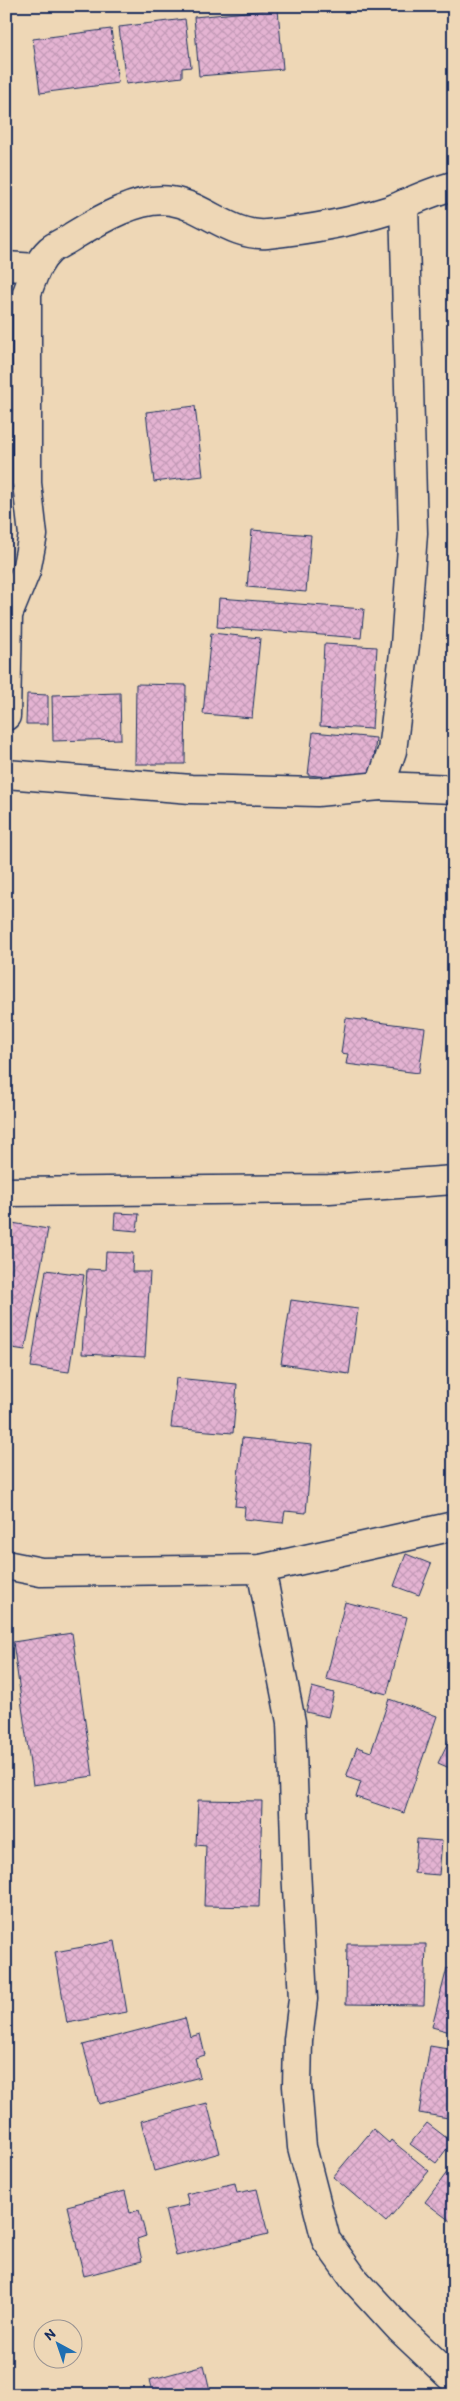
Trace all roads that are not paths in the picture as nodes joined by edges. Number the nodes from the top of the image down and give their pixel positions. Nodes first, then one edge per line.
1 (454, 186) edge
2 (404, 204) junction
3 (6, 266) edge
4 (36, 268) junction
5 (6, 716) edge
6 (6, 774) edge
7 (380, 786) junction
8 (454, 790) edge
9 (454, 1180) edge
10 (6, 1192) edge
11 (454, 1526) edge
12 (6, 1565) edge
13 (261, 1568) junction
14 (454, 2380) edge

1 - 2 street
2 - 4 street
2 - 7 street
3 - 4 street
4 - 5 street
6 - 7 street
7 - 8 street
9 - 10 street
11 - 13 street
12 - 13 street
13 - 14 street

